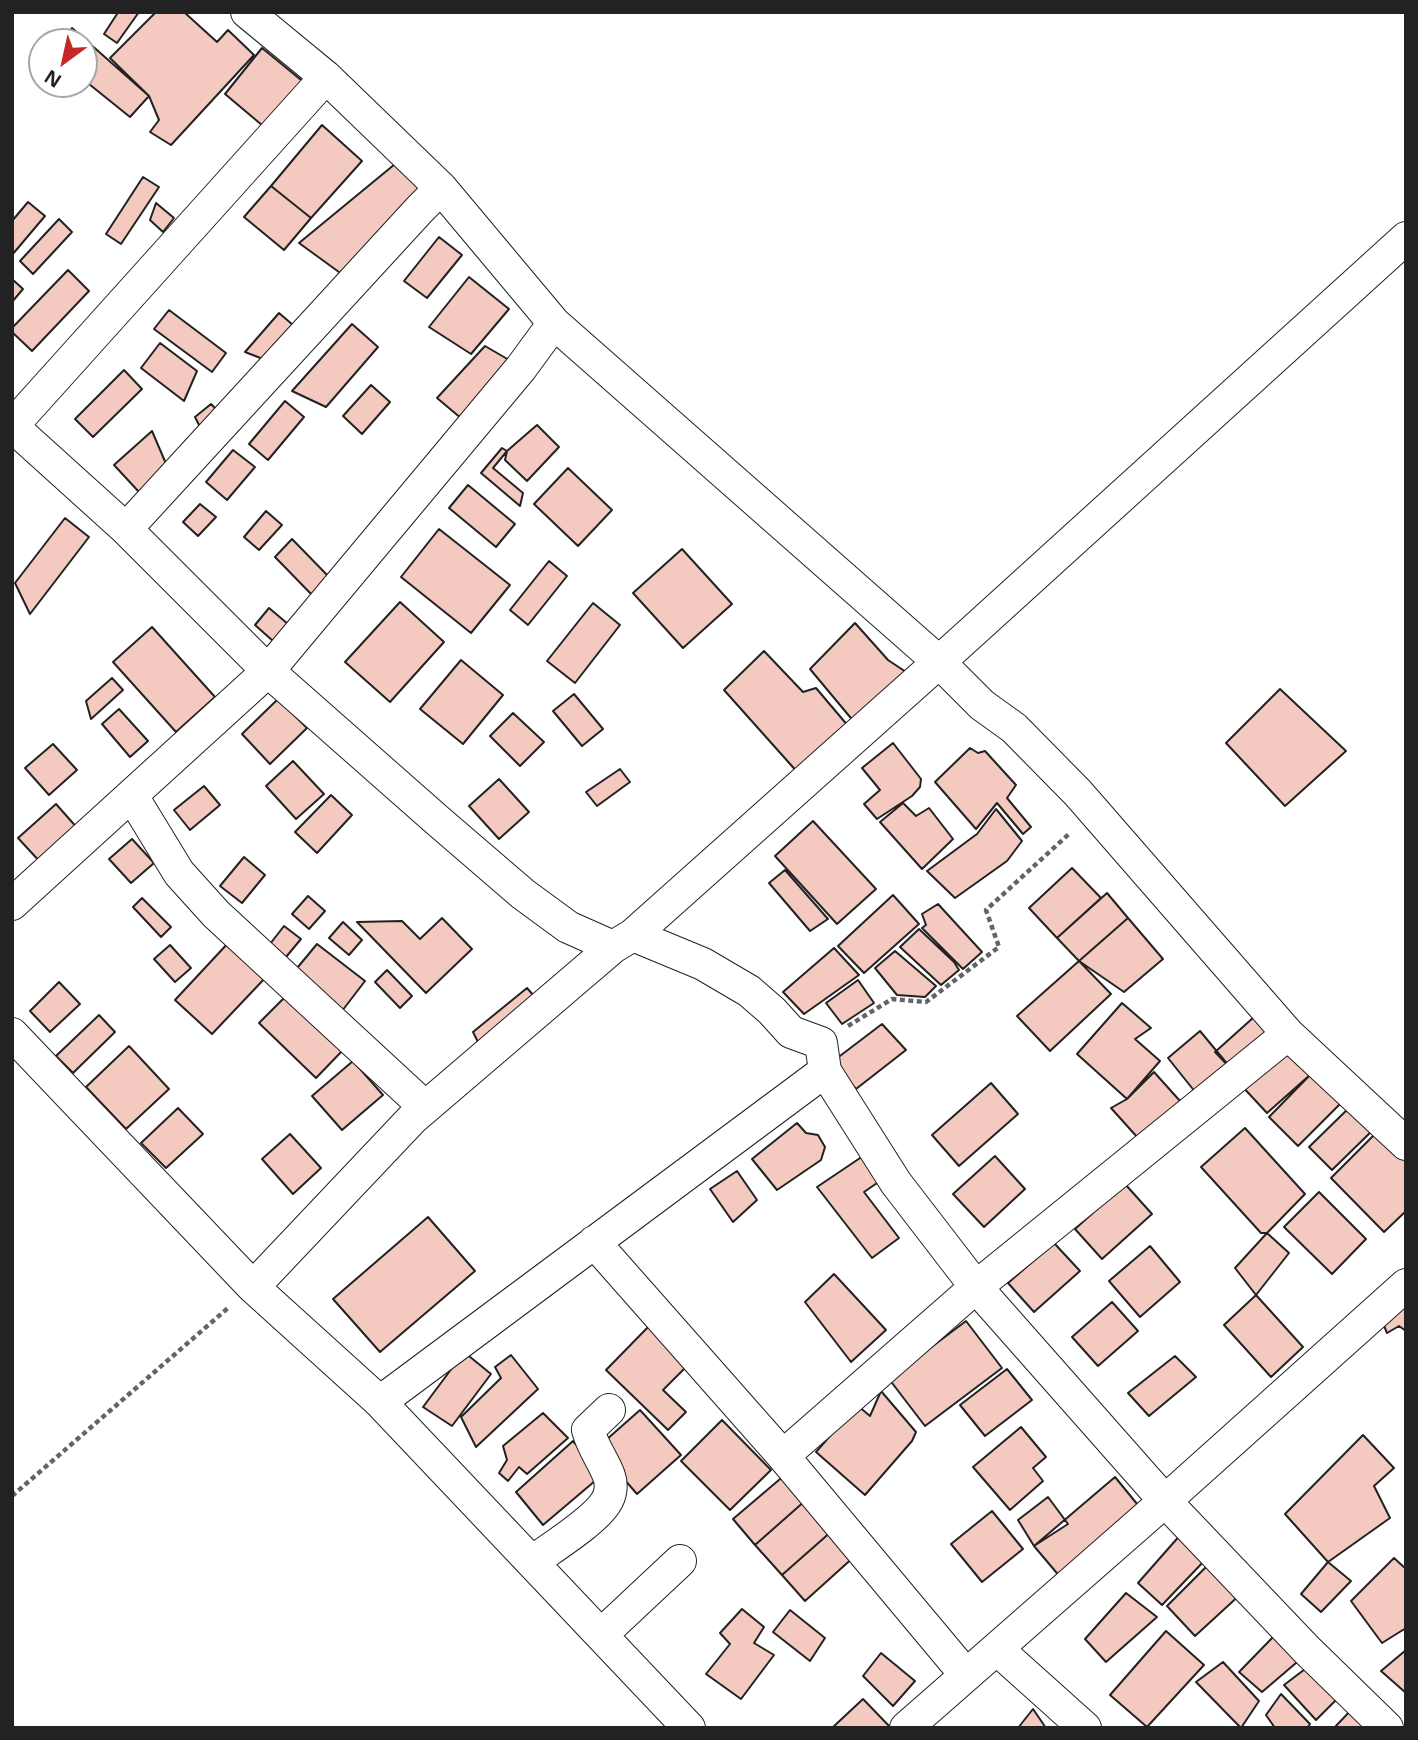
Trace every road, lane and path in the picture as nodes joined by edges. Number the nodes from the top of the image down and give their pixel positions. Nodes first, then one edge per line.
1 (247, 12) edge
2 (326, 77) junction
3 (441, 188) junction
4 (1406, 237) edge
5 (554, 323) junction
6 (126, 529) junction
7 (939, 663) junction
8 (268, 671) junction
9 (132, 796) junction
10 (1093, 812) junction
11 (12, 904) edge
12 (623, 941) junction
13 (12, 1034) edge
14 (1288, 1034) junction
15 (823, 1057) junction
16 (425, 1107) junction
17 (1406, 1144) edge
18 (593, 1242) junction
19 (1406, 1285) edge
20 (253, 1287) junction
21 (976, 1287) junction
22 (380, 1402) junction
23 (609, 1409) dead end
24 (783, 1456) junction
25 (12, 1496) edge
26 (1164, 1501) junction
27 (680, 1561) dead end
28 (533, 1562) junction
29 (601, 1635) junction
30 (997, 1649) junction
31 (966, 1675) junction
32 (689, 1728) edge
33 (906, 1728) edge
34 (1085, 1728) edge
35 (1387, 1728) edge

1 - 2 street
2 - 3 street
2 - 6 street
3 - 5 street
3 - 6 street
4 - 7 street
5 - 7 street
5 - 8 street
6 - 8 street
7 - 10 street
7 - 12 street
8 - 9 street
8 - 12 street
9 - 11 street
9 - 16 street
10 - 14 street
10 - 15 path
12 - 15 street
12 - 16 street
13 - 20 street
14 - 17 street
14 - 21 street
15 - 18 street
15 - 21 street
16 - 20 street
18 - 22 street
18 - 24 street
19 - 26 street
20 - 22 street
20 - 25 path
21 - 24 street
21 - 26 street
22 - 28 street
23 - 28 street
24 - 31 street
26 - 30 street
26 - 35 street
27 - 29 street
28 - 29 street
29 - 32 street
30 - 31 street
30 - 34 street
31 - 33 street

